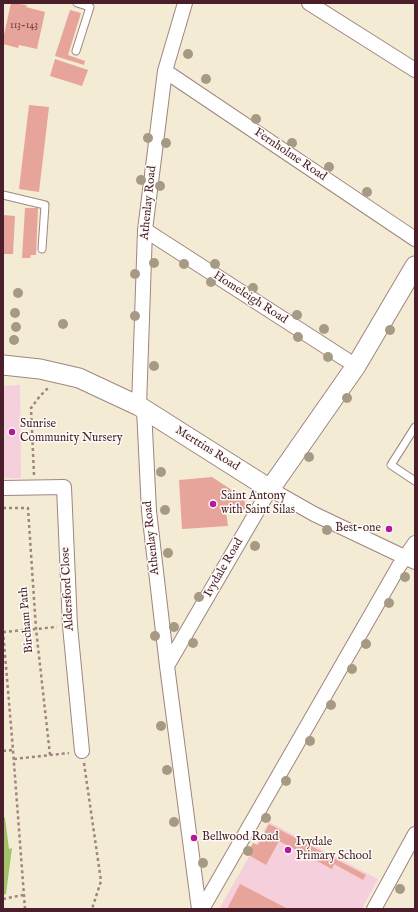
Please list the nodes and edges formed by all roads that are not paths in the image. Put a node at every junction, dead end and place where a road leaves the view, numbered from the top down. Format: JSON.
{"nodes":[{"id":1,"x":77,"y":3,"type":"edge"},
{"id":2,"x":185,"y":3,"type":"edge"},
{"id":3,"x":309,"y":3,"type":"edge"},
{"id":4,"x":76,"y":51,"type":"dead end"},
{"id":5,"x":415,"y":70,"type":"edge"},
{"id":6,"x":165,"y":71,"type":"junction"},
{"id":7,"x":3,"y":195,"type":"edge"},
{"id":8,"x":145,"y":230,"type":"junction"},
{"id":9,"x":415,"y":239,"type":"edge"},
{"id":10,"x":42,"y":249,"type":"dead end"},
{"id":11,"x":415,"y":266,"type":"edge"},
{"id":12,"x":3,"y":365,"type":"edge"},
{"id":13,"x":356,"y":366,"type":"junction"},
{"id":14,"x":142,"y":408,"type":"junction"},
{"id":15,"x":415,"y":427,"type":"edge"},
{"id":16,"x":415,"y":482,"type":"edge"},
{"id":17,"x":3,"y":488,"type":"edge"},
{"id":18,"x":270,"y":488,"type":"junction"},
{"id":19,"x":415,"y":543,"type":"edge"},
{"id":20,"x":410,"y":560,"type":"edge"},
{"id":21,"x":167,"y":666,"type":"junction"},
{"id":22,"x":82,"y":752,"type":"road end"},
{"id":23,"x":415,"y":834,"type":"edge"},
{"id":24,"x":199,"y":909,"type":"edge"},
{"id":25,"x":202,"y":909,"type":"edge"},
{"id":26,"x":374,"y":909,"type":"edge"}],
"edges":[{"from":1,"to":4,"type":"lane"},
{"from":2,"to":6,"type":"street","name":"Athenlay Road"},
{"from":3,"to":5,"type":"street"},
{"from":6,"to":8,"type":"street","name":"Athenlay Road"},
{"from":6,"to":9,"type":"street","name":"Fernholme Road"},
{"from":7,"to":10,"type":"lane"},
{"from":8,"to":13,"type":"street","name":"Homeleigh Road"},
{"from":8,"to":14,"type":"street","name":"Athenlay Road"},
{"from":11,"to":13,"type":"street","name":"Ivydale Road"},
{"from":12,"to":14,"type":"street","name":"Merttins Road"},
{"from":13,"to":18,"type":"street","name":"Ivydale Road"},
{"from":14,"to":18,"type":"street","name":"Merttins Road"},
{"from":14,"to":21,"type":"street","name":"Athenlay Road"},
{"from":15,"to":16,"type":"lane"},
{"from":17,"to":22,"type":"street","name":"Aldersford Close"},
{"from":18,"to":20,"type":"street"},
{"from":18,"to":21,"type":"street","name":"Ivydale Road"},
{"from":19,"to":20,"type":"street"},
{"from":20,"to":25,"type":"street"},
{"from":21,"to":24,"type":"street"},
{"from":23,"to":26,"type":"street"}]}
